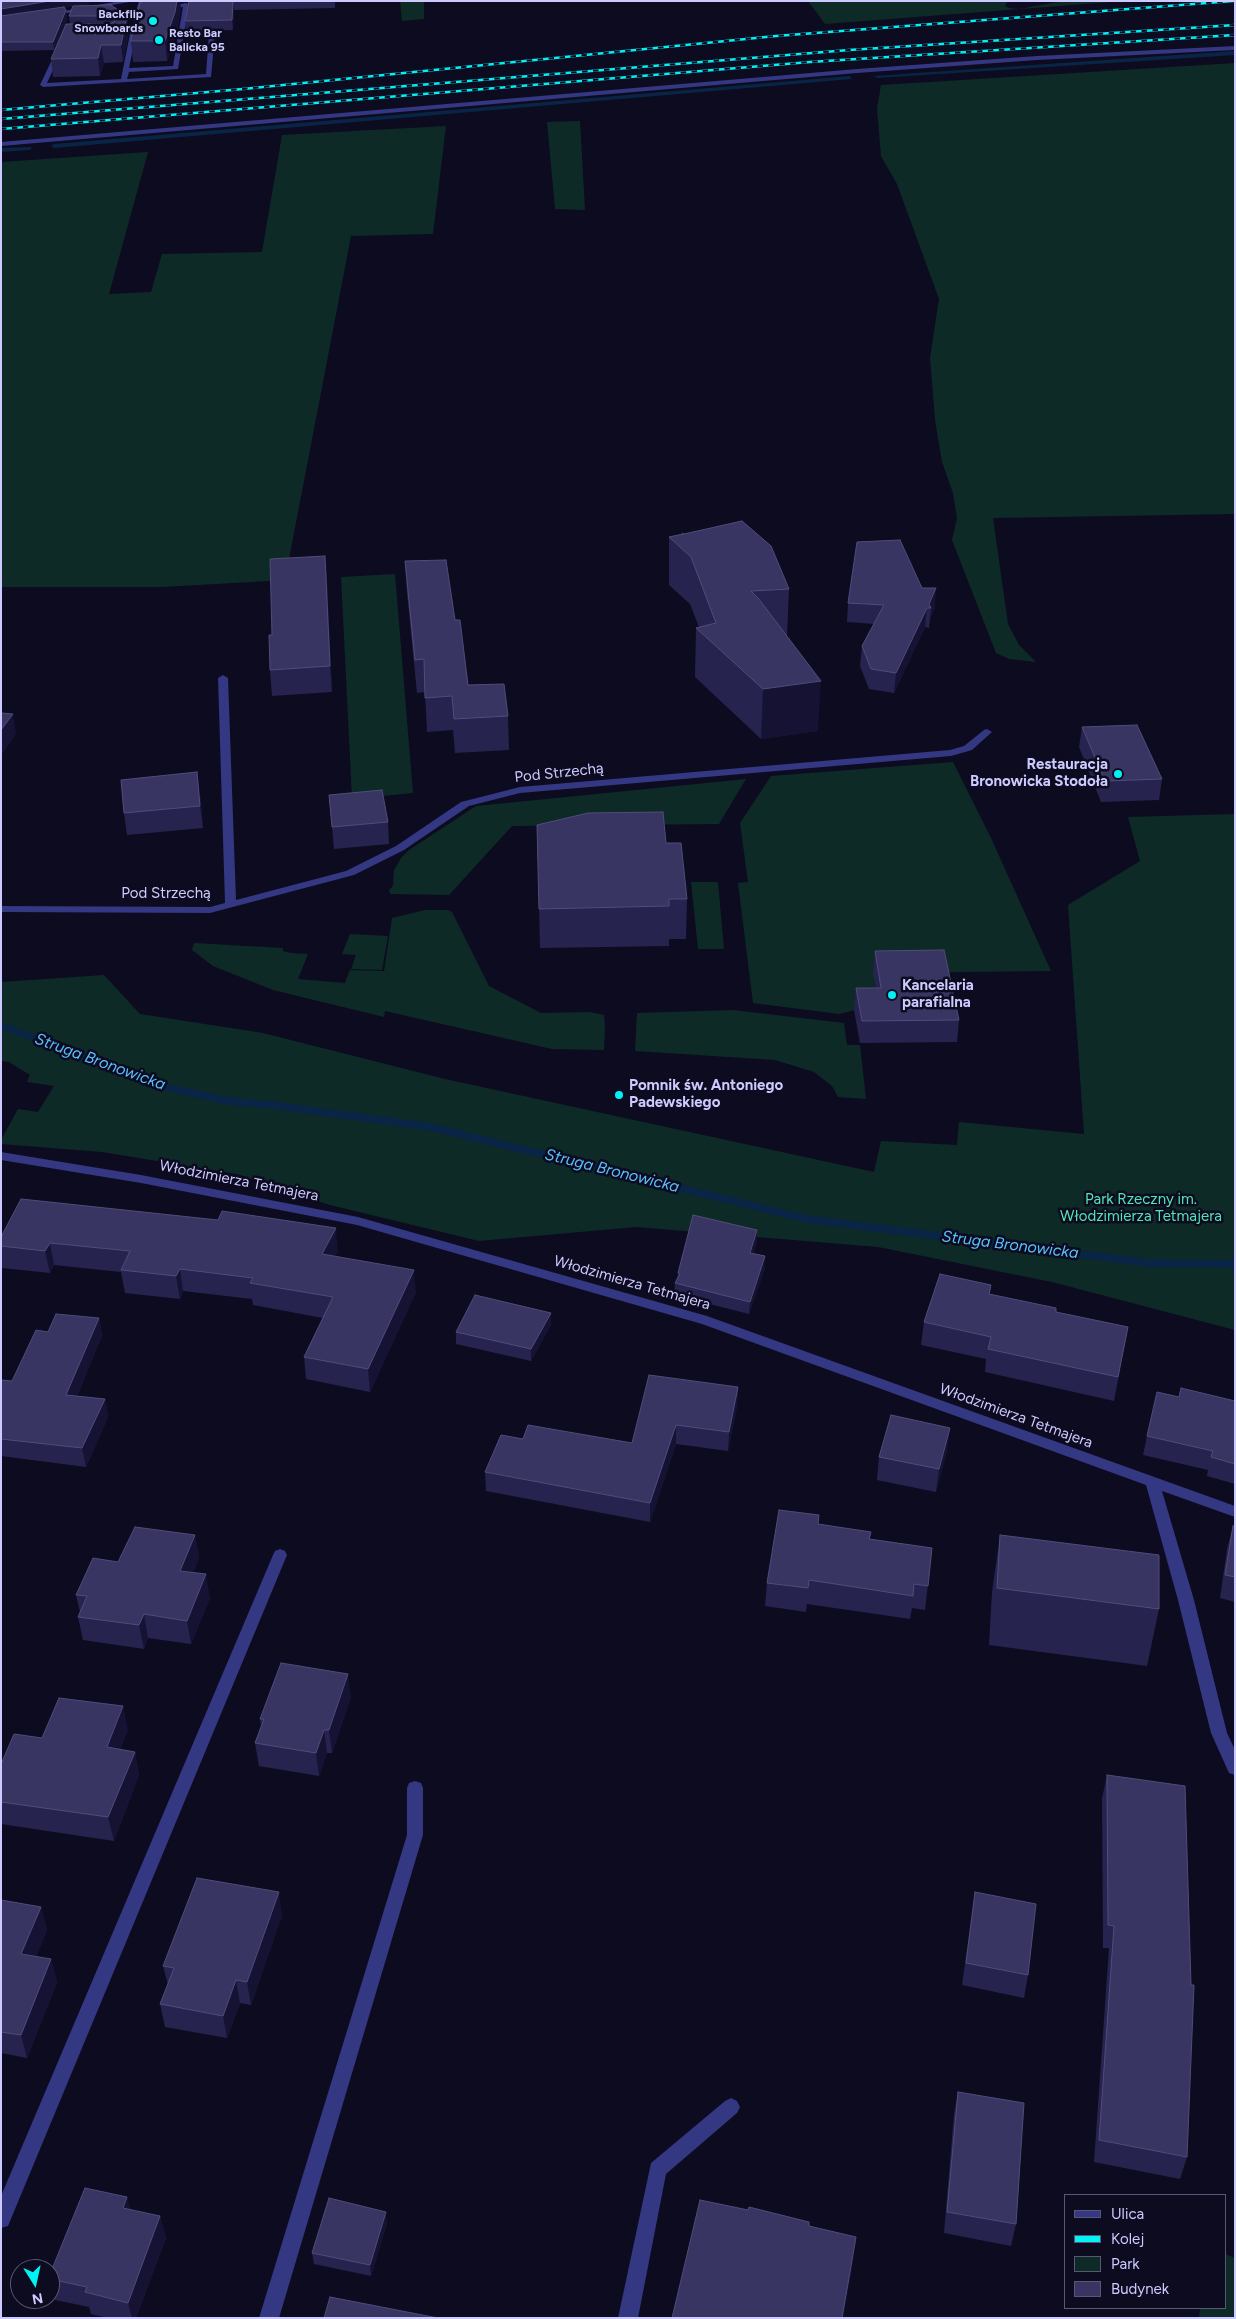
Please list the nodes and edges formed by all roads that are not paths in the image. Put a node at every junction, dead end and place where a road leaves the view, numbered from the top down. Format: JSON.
{"nodes":[{"id":1,"x":132,"y":1,"type":"edge"},
{"id":2,"x":142,"y":1,"type":"edge"},
{"id":3,"x":158,"y":8,"type":"edge"},
{"id":4,"x":148,"y":10,"type":"edge"},
{"id":5,"x":68,"y":11,"type":"junction"},
{"id":6,"x":46,"y":14,"type":"edge"},
{"id":7,"x":138,"y":14,"type":"junction"},
{"id":8,"x":100,"y":18,"type":"edge"},
{"id":9,"x":72,"y":19,"type":"edge"},
{"id":10,"x":212,"y":34,"type":"edge"},
{"id":11,"x":61,"y":45,"type":"edge"},
{"id":12,"x":1235,"y":48,"type":"edge"},
{"id":13,"x":126,"y":70,"type":"junction"},
{"id":14,"x":124,"y":81,"type":"junction"},
{"id":15,"x":1,"y":144,"type":"edge"},
{"id":16,"x":223,"y":678,"type":"dead end"},
{"id":17,"x":987,"y":732,"type":"dead end"},
{"id":18,"x":231,"y":905,"type":"junction"},
{"id":19,"x":1,"y":909,"type":"edge"},
{"id":20,"x":1,"y":1156,"type":"edge"},
{"id":21,"x":1152,"y":1482,"type":"junction"},
{"id":22,"x":1235,"y":1512,"type":"edge"},
{"id":23,"x":280,"y":1555,"type":"dead end"},
{"id":24,"x":1235,"y":1768,"type":"edge"},
{"id":25,"x":415,"y":1788,"type":"dead end"},
{"id":26,"x":731,"y":2108,"type":"dead end"},
{"id":27,"x":1,"y":2219,"type":"edge"},
{"id":28,"x":269,"y":2318,"type":"edge"},
{"id":29,"x":628,"y":2318,"type":"edge"}],
"edges":[{"from":1,"to":5,"type":"street"},
{"from":2,"to":7,"type":"street"},
{"from":3,"to":13,"type":"street"},
{"from":4,"to":7,"type":"street"},
{"from":5,"to":6,"type":"street"},
{"from":5,"to":9,"type":"street"},
{"from":7,"to":8,"type":"street"},
{"from":7,"to":13,"type":"street"},
{"from":10,"to":14,"type":"street"},
{"from":11,"to":14,"type":"street"},
{"from":12,"to":15,"type":"street"},
{"from":13,"to":14,"type":"street"},
{"from":16,"to":18,"type":"street"},
{"from":17,"to":18,"type":"street","name":"Pod Strzechą"},
{"from":18,"to":19,"type":"street","name":"Pod Strzechą"},
{"from":20,"to":21,"type":"street","name":"Włodzimierza Tetmajera"},
{"from":21,"to":22,"type":"street","name":"Włodzimierza Tetmajera"},
{"from":21,"to":24,"type":"street"},
{"from":23,"to":27,"type":"street"},
{"from":25,"to":28,"type":"street"},
{"from":26,"to":29,"type":"street"}]}
